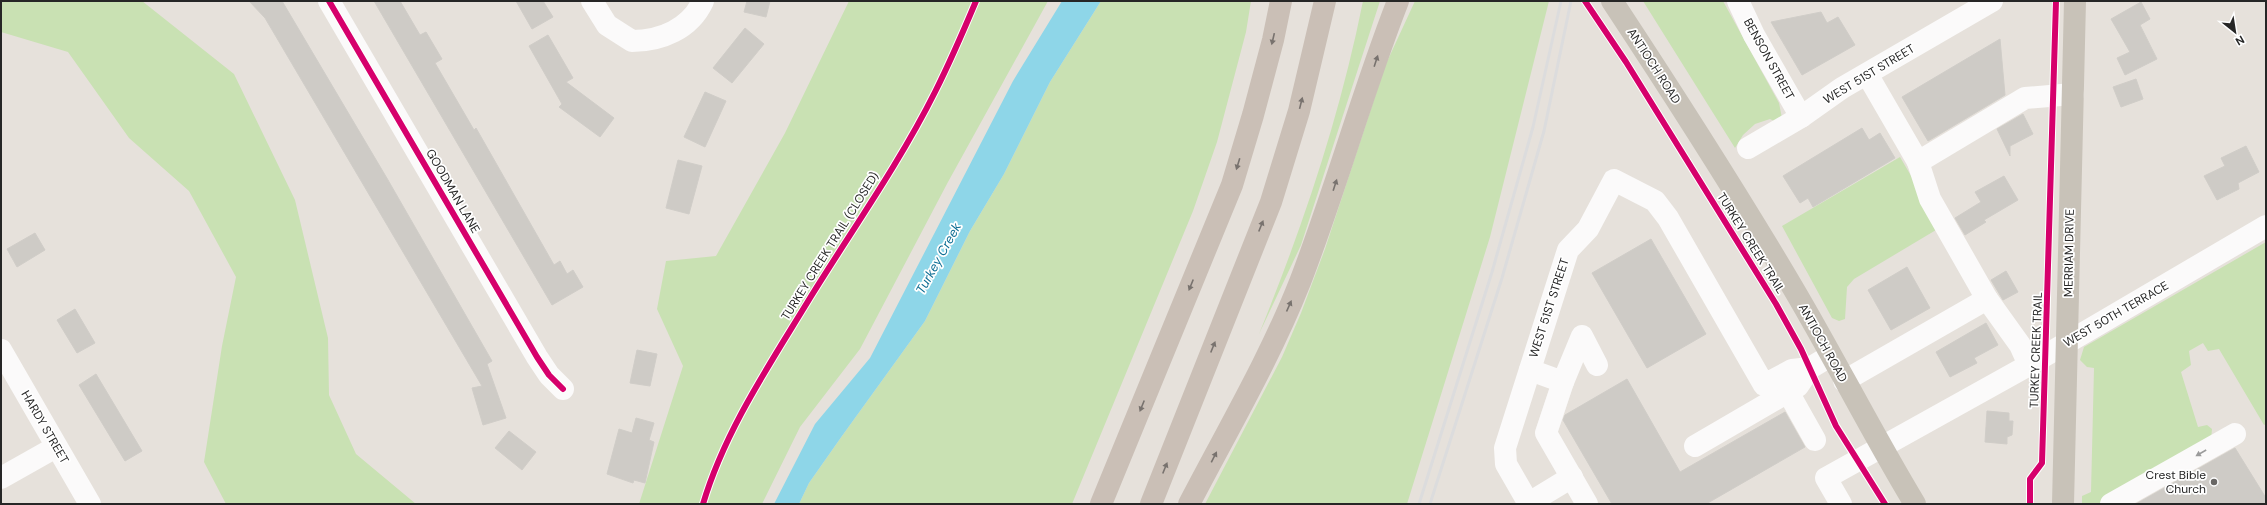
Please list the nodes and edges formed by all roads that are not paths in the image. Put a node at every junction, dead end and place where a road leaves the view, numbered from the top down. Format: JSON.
{"nodes":[{"id":1,"x":328,"y":1,"type":"edge"},
{"id":2,"x":592,"y":1,"type":"edge"},
{"id":3,"x":703,"y":1,"type":"edge"},
{"id":4,"x":1280,"y":1,"type":"edge"},
{"id":5,"x":1325,"y":1,"type":"edge"},
{"id":6,"x":1398,"y":1,"type":"edge"},
{"id":7,"x":1612,"y":1,"type":"edge"},
{"id":8,"x":1738,"y":1,"type":"edge"},
{"id":9,"x":1992,"y":1,"type":"edge"},
{"id":10,"x":2075,"y":1,"type":"edge"},
{"id":11,"x":1867,"y":74,"type":"junction"},
{"id":12,"x":2073,"y":94,"type":"junction"},
{"id":13,"x":1801,"y":117,"type":"junction"},
{"id":14,"x":1748,"y":148,"type":"dead end"},
{"id":15,"x":1918,"y":162,"type":"junction"},
{"id":16,"x":2266,"y":226,"type":"edge"},
{"id":17,"x":1987,"y":299,"type":"junction"},
{"id":18,"x":2068,"y":342,"type":"junction"},
{"id":19,"x":1,"y":350,"type":"edge"},
{"id":20,"x":1830,"y":356,"type":"junction"},
{"id":21,"x":1597,"y":365,"type":"dead end"},
{"id":22,"x":2029,"y":365,"type":"junction"},
{"id":23,"x":1810,"y":368,"type":"junction"},
{"id":24,"x":1530,"y":370,"type":"junction"},
{"id":25,"x":1844,"y":381,"type":"junction"},
{"id":26,"x":1563,"y":382,"type":"junction"},
{"id":27,"x":562,"y":389,"type":"dead end"},
{"id":28,"x":1788,"y":392,"type":"junction"},
{"id":29,"x":2235,"y":434,"type":"dead end"},
{"id":30,"x":1815,"y":440,"type":"dead end"},
{"id":31,"x":56,"y":446,"type":"junction"},
{"id":32,"x":1695,"y":446,"type":"dead end"},
{"id":33,"x":1881,"y":449,"type":"junction"},
{"id":34,"x":1572,"y":477,"type":"junction"},
{"id":35,"x":1,"y":478,"type":"edge"},
{"id":36,"x":90,"y":504,"type":"edge"},
{"id":37,"x":1102,"y":504,"type":"edge"},
{"id":38,"x":1150,"y":504,"type":"edge"},
{"id":39,"x":1189,"y":504,"type":"edge"},
{"id":40,"x":1529,"y":504,"type":"edge"},
{"id":41,"x":1587,"y":504,"type":"edge"},
{"id":42,"x":1841,"y":504,"type":"edge"},
{"id":43,"x":1915,"y":504,"type":"edge"},
{"id":44,"x":2063,"y":504,"type":"edge"},
{"id":45,"x":2111,"y":504,"type":"edge"}],
"edges":[{"from":1,"to":27,"type":"street","name":"GOODMAN LANE"},
{"from":2,"to":3,"type":"street"},
{"from":4,"to":37,"type":"highway","one_way":true},
{"from":38,"to":5,"type":"highway","one_way":true},
{"from":39,"to":6,"type":"highway","one_way":true},
{"from":7,"to":20,"type":"main road","name":"ANTIOCH ROAD"},
{"from":8,"to":13,"type":"street","name":"BENSON STREET"},
{"from":9,"to":11,"type":"street","name":"WEST 51ST STREET"},
{"from":10,"to":12,"type":"main road","name":"MERRIAM DRIVE"},
{"from":11,"to":13,"type":"street","name":"WEST 51ST STREET"},
{"from":11,"to":15,"type":"street"},
{"from":12,"to":15,"type":"street"},
{"from":12,"to":18,"type":"main road","name":"MERRIAM DRIVE"},
{"from":13,"to":14,"type":"street","name":"WEST 51ST STREET"},
{"from":15,"to":17,"type":"street"},
{"from":16,"to":18,"type":"street","name":"WEST 50TH TERRACE"},
{"from":17,"to":22,"type":"street"},
{"from":17,"to":25,"type":"street"},
{"from":18,"to":22,"type":"street","name":"WEST 50TH TERRACE"},
{"from":18,"to":44,"type":"main road","name":"MERRIAM DRIVE"},
{"from":19,"to":31,"type":"street","name":"HARDY STREET"},
{"from":20,"to":23,"type":"street"},
{"from":20,"to":25,"type":"main road","name":"ANTIOCH ROAD"},
{"from":21,"to":26,"type":"street"},
{"from":22,"to":33,"type":"street","name":"WEST 50TH TERRACE"},
{"from":23,"to":24,"type":"street","name":"WEST 51ST STREET"},
{"from":23,"to":28,"type":"street"},
{"from":24,"to":26,"type":"street"},
{"from":24,"to":40,"type":"street","name":"WEST 51ST STREET"},
{"from":25,"to":33,"type":"main road","name":"ANTIOCH ROAD"},
{"from":26,"to":34,"type":"street"},
{"from":28,"to":30,"type":"street"},
{"from":28,"to":32,"type":"street"},
{"from":29,"to":45,"type":"street","one_way":true},
{"from":31,"to":35,"type":"street"},
{"from":31,"to":36,"type":"street","name":"HARDY STREET"},
{"from":33,"to":42,"type":"street","name":"WEST 50TH TERRACE"},
{"from":33,"to":43,"type":"main road","name":"ANTIOCH ROAD"},
{"from":34,"to":40,"type":"street"},
{"from":34,"to":41,"type":"street"}]}
